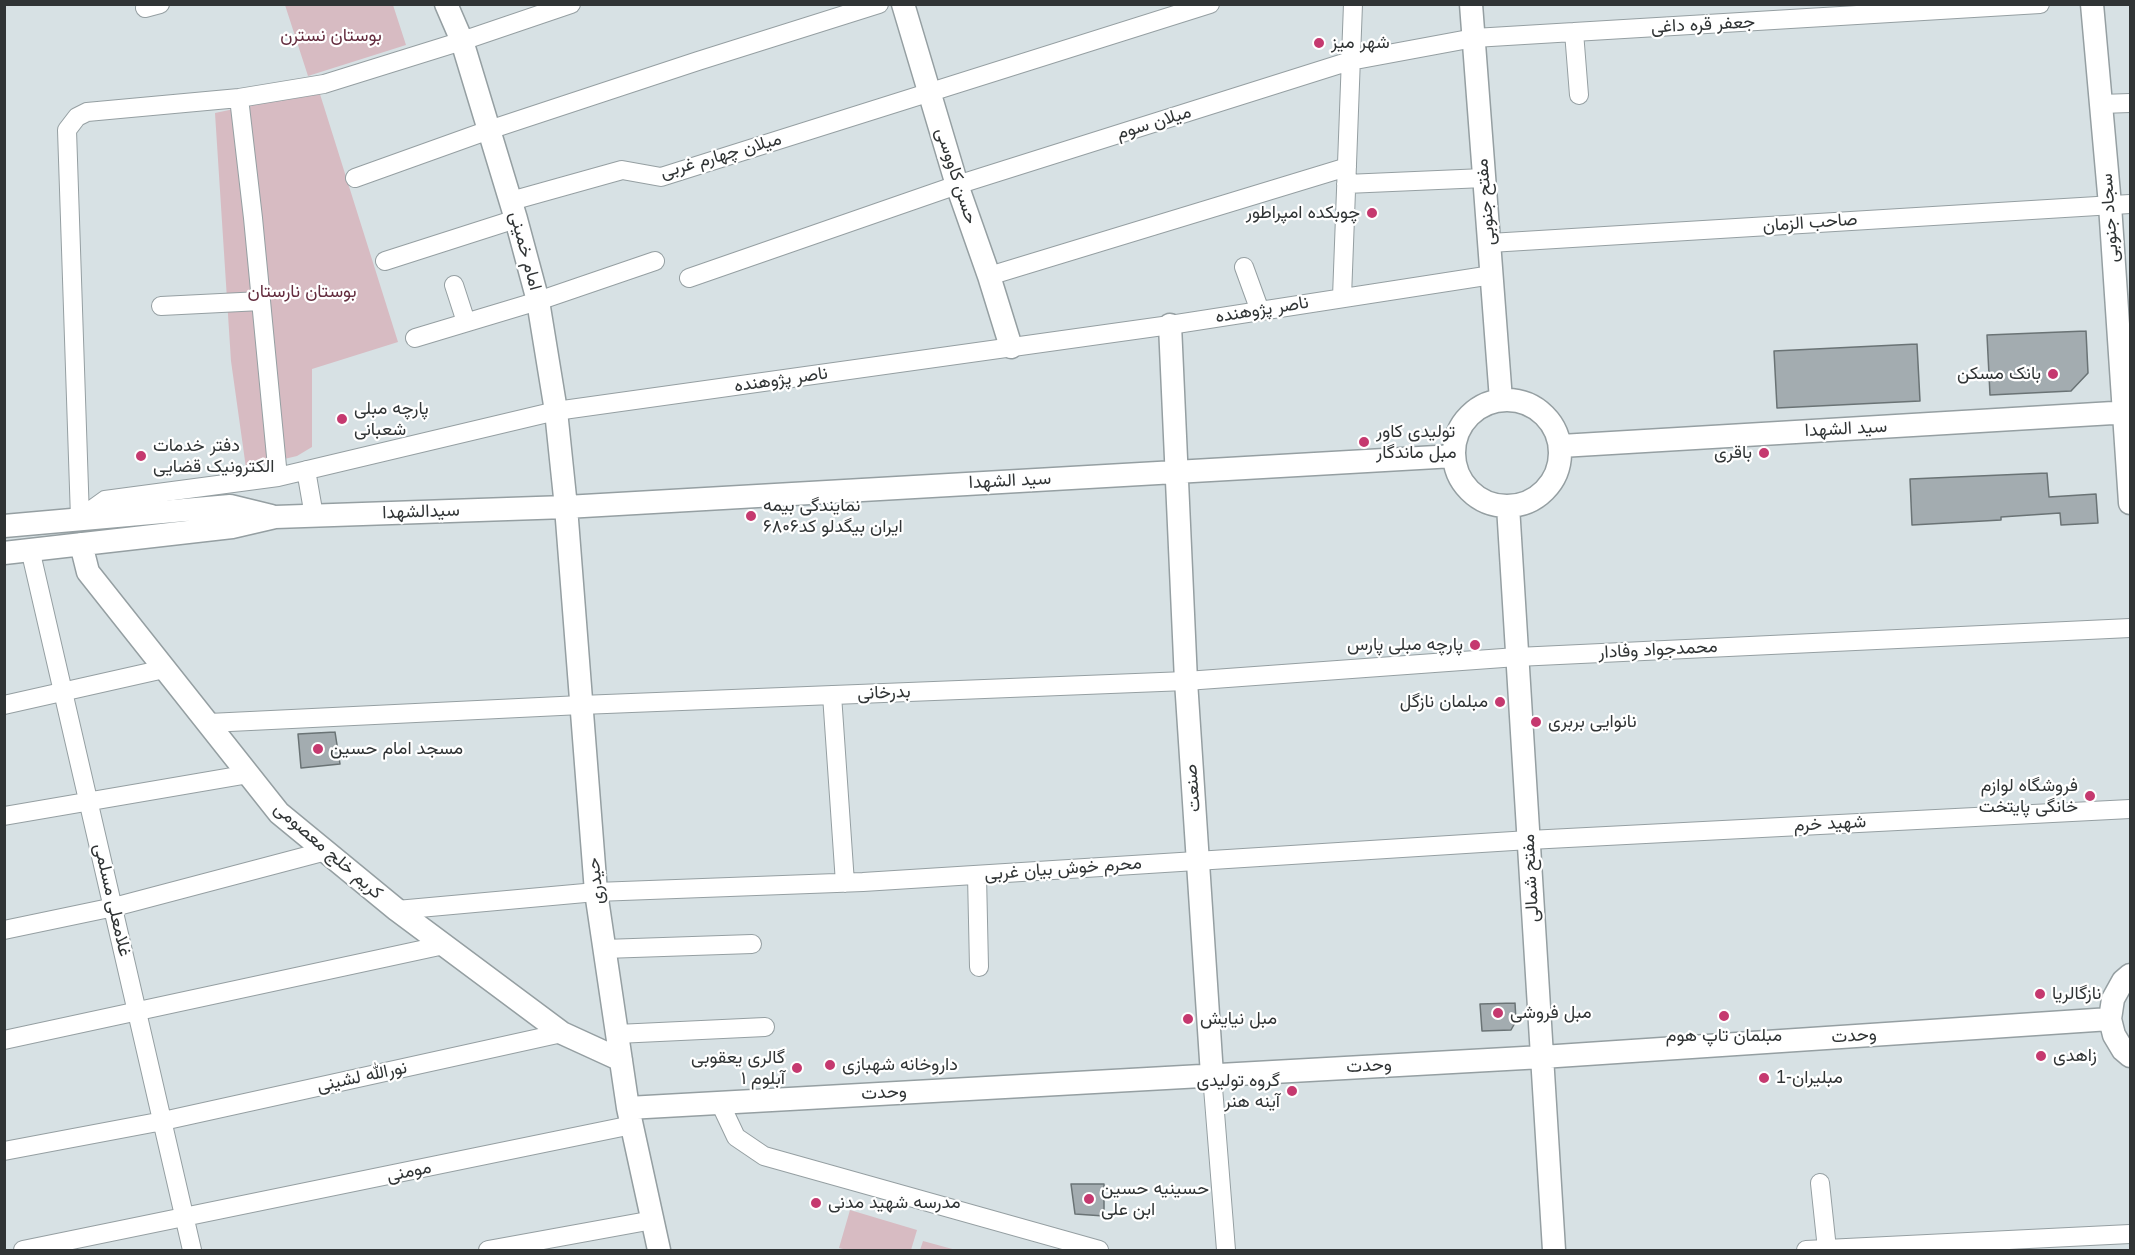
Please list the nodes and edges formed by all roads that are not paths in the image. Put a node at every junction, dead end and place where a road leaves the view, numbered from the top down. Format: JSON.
{"nodes":[{"id":1,"x":446,"y":4,"type":"edge"},
{"id":2,"x":571,"y":4,"type":"edge"},
{"id":3,"x":879,"y":4,"type":"edge"},
{"id":4,"x":903,"y":4,"type":"edge"},
{"id":5,"x":1210,"y":4,"type":"edge"},
{"id":6,"x":1353,"y":4,"type":"edge"},
{"id":7,"x":1471,"y":4,"type":"edge"},
{"id":8,"x":2040,"y":4,"type":"edge"},
{"id":9,"x":2092,"y":4,"type":"edge"},
{"id":10,"x":1574,"y":32,"type":"junction"},
{"id":11,"x":1474,"y":38,"type":"junction"},
{"id":12,"x":462,"y":42,"type":"junction"},
{"id":13,"x":1350,"y":61,"type":"junction"},
{"id":14,"x":929,"y":94,"type":"junction"},
{"id":15,"x":1579,"y":95,"type":"dead end"},
{"id":16,"x":239,"y":98,"type":"junction"},
{"id":17,"x":2130,"y":103,"type":"edge"},
{"id":18,"x":2101,"y":104,"type":"junction"},
{"id":19,"x":489,"y":130,"type":"junction"},
{"id":20,"x":1346,"y":175,"type":"junction"},
{"id":21,"x":355,"y":178,"type":"dead end"},
{"id":22,"x":1484,"y":178,"type":"junction"},
{"id":23,"x":957,"y":185,"type":"junction"},
{"id":24,"x":2120,"y":204,"type":"edge"},
{"id":25,"x":513,"y":210,"type":"junction"},
{"id":26,"x":1490,"y":243,"type":"junction"},
{"id":27,"x":385,"y":261,"type":"dead end"},
{"id":28,"x":655,"y":261,"type":"dead end"},
{"id":29,"x":1244,"y":267,"type":"dead end"},
{"id":30,"x":1492,"y":275,"type":"junction"},
{"id":31,"x":989,"y":276,"type":"junction"},
{"id":32,"x":689,"y":278,"type":"dead end"},
{"id":33,"x":454,"y":285,"type":"dead end"},
{"id":34,"x":1342,"y":297,"type":"junction"},
{"id":35,"x":261,"y":301,"type":"junction"},
{"id":36,"x":538,"y":301,"type":"junction"},
{"id":37,"x":161,"y":306,"type":"dead end"},
{"id":38,"x":1260,"y":311,"type":"junction"},
{"id":39,"x":2124,"y":312,"type":"edge"},
{"id":40,"x":466,"y":322,"type":"junction"},
{"id":41,"x":1170,"y":325,"type":"junction"},
{"id":42,"x":415,"y":338,"type":"dead end"},
{"id":43,"x":1011,"y":347,"type":"junction"},
{"id":44,"x":1501,"y":400,"type":"junction"},
{"id":45,"x":555,"y":411,"type":"junction"},
{"id":46,"x":2127,"y":412,"type":"edge"},
{"id":47,"x":1561,"y":446,"type":"junction"},
{"id":48,"x":1454,"y":456,"type":"junction"},
{"id":49,"x":306,"y":470,"type":"junction"},
{"id":50,"x":1176,"y":472,"type":"junction"},
{"id":51,"x":278,"y":477,"type":"junction"},
{"id":52,"x":2130,"y":503,"type":"edge"},
{"id":53,"x":1508,"y":506,"type":"junction"},
{"id":54,"x":566,"y":507,"type":"junction"},
{"id":55,"x":314,"y":516,"type":"junction"},
{"id":56,"x":275,"y":517,"type":"junction"},
{"id":57,"x":80,"y":518,"type":"junction"},
{"id":58,"x":4,"y":526,"type":"edge"},
{"id":59,"x":81,"y":544,"type":"junction"},
{"id":60,"x":30,"y":549,"type":"junction"},
{"id":61,"x":4,"y":553,"type":"edge"},
{"id":62,"x":2130,"y":628,"type":"edge"},
{"id":63,"x":1517,"y":657,"type":"junction"},
{"id":64,"x":164,"y":669,"type":"junction"},
{"id":65,"x":1186,"y":681,"type":"junction"},
{"id":66,"x":64,"y":691,"type":"junction"},
{"id":67,"x":832,"y":695,"type":"junction"},
{"id":68,"x":4,"y":705,"type":"edge"},
{"id":69,"x":581,"y":705,"type":"junction"},
{"id":70,"x":209,"y":723,"type":"junction"},
{"id":71,"x":249,"y":774,"type":"junction"},
{"id":72,"x":90,"y":802,"type":"junction"},
{"id":73,"x":2130,"y":809,"type":"edge"},
{"id":74,"x":4,"y":816,"type":"edge"},
{"id":75,"x":1529,"y":840,"type":"junction"},
{"id":76,"x":326,"y":851,"type":"junction"},
{"id":77,"x":1197,"y":861,"type":"junction"},
{"id":78,"x":977,"y":875,"type":"junction"},
{"id":79,"x":845,"y":883,"type":"junction"},
{"id":80,"x":596,"y":892,"type":"junction"},
{"id":81,"x":114,"y":907,"type":"junction"},
{"id":82,"x":397,"y":910,"type":"junction"},
{"id":83,"x":4,"y":930,"type":"edge"},
{"id":84,"x":752,"y":944,"type":"dead end"},
{"id":85,"x":444,"y":945,"type":"junction"},
{"id":86,"x":604,"y":949,"type":"junction"},
{"id":87,"x":979,"y":967,"type":"dead end"},
{"id":88,"x":2130,"y":975,"type":"edge"},
{"id":89,"x":138,"y":1012,"type":"junction"},
{"id":90,"x":2110,"y":1019,"type":"junction"},
{"id":91,"x":765,"y":1027,"type":"dead end"},
{"id":92,"x":562,"y":1033,"type":"junction"},
{"id":93,"x":617,"y":1034,"type":"junction"},
{"id":94,"x":4,"y":1040,"type":"edge"},
{"id":95,"x":2130,"y":1056,"type":"edge"},
{"id":96,"x":1542,"y":1057,"type":"junction"},
{"id":97,"x":621,"y":1060,"type":"junction"},
{"id":98,"x":1212,"y":1075,"type":"junction"},
{"id":99,"x":720,"y":1103,"type":"junction"},
{"id":100,"x":630,"y":1117,"type":"junction"},
{"id":101,"x":163,"y":1121,"type":"junction"},
{"id":102,"x":4,"y":1151,"type":"edge"},
{"id":103,"x":1820,"y":1183,"type":"dead end"},
{"id":104,"x":185,"y":1218,"type":"junction"},
{"id":105,"x":653,"y":1220,"type":"junction"},
{"id":106,"x":2130,"y":1234,"type":"edge"},
{"id":107,"x":1827,"y":1250,"type":"edge"},
{"id":108,"x":23,"y":1251,"type":"edge"},
{"id":109,"x":192,"y":1251,"type":"edge"},
{"id":110,"x":488,"y":1251,"type":"edge"},
{"id":111,"x":659,"y":1251,"type":"edge"},
{"id":112,"x":1099,"y":1251,"type":"edge"},
{"id":113,"x":1226,"y":1251,"type":"edge"},
{"id":114,"x":1554,"y":1251,"type":"edge"},
{"id":115,"x":1806,"y":1251,"type":"edge"}],
"edges":[{"from":1,"to":12,"type":"street","name":"امام خمینی"},
{"from":2,"to":12,"type":"street"},
{"from":3,"to":19,"type":"street"},
{"from":4,"to":14,"type":"street","name":"حسن کاووسی"},
{"from":5,"to":14,"type":"street","name":"میلان چهارم غربی"},
{"from":6,"to":13,"type":"street"},
{"from":7,"to":11,"type":"street","name":"مفتح جنوبی"},
{"from":8,"to":10,"type":"street","name":"جعفر قره داغی"},
{"from":9,"to":18,"type":"street","name":"سجاد جنوبی"},
{"from":10,"to":11,"type":"street","name":"جعفر قره داغی"},
{"from":10,"to":15,"type":"street"},
{"from":11,"to":13,"type":"street","name":"میلان سوم"},
{"from":11,"to":22,"type":"street","name":"مفتح جنوبی"},
{"from":12,"to":16,"type":"street"},
{"from":12,"to":19,"type":"street","name":"امام خمینی"},
{"from":13,"to":20,"type":"street"},
{"from":13,"to":23,"type":"street","name":"میلان سوم"},
{"from":14,"to":23,"type":"street","name":"حسن کاووسی"},
{"from":14,"to":25,"type":"street","name":"میلان چهارم غربی"},
{"from":16,"to":35,"type":"street"},
{"from":16,"to":57,"type":"street"},
{"from":17,"to":18,"type":"street"},
{"from":18,"to":24,"type":"street","name":"سجاد جنوبی"},
{"from":19,"to":21,"type":"street"},
{"from":19,"to":25,"type":"street","name":"امام خمینی"},
{"from":20,"to":22,"type":"street"},
{"from":20,"to":31,"type":"street"},
{"from":20,"to":34,"type":"street"},
{"from":22,"to":26,"type":"street","name":"مفتح جنوبی"},
{"from":23,"to":31,"type":"street","name":"حسن کاووسی"},
{"from":23,"to":32,"type":"street","name":"میلان سوم"},
{"from":24,"to":26,"type":"street","name":"صاحب الزمان"},
{"from":24,"to":39,"type":"street","name":"سجاد جنوبی"},
{"from":25,"to":27,"type":"street","name":"میلان چهارم غربی"},
{"from":25,"to":36,"type":"street","name":"امام خمینی"},
{"from":26,"to":30,"type":"street","name":"مفتح جنوبی"},
{"from":28,"to":36,"type":"street"},
{"from":29,"to":38,"type":"street"},
{"from":30,"to":34,"type":"street","name":"ناصر پژوهنده"},
{"from":30,"to":44,"type":"street","name":"مفتح جنوبی"},
{"from":31,"to":43,"type":"street","name":"حسن کاووسی"},
{"from":33,"to":40,"type":"street"},
{"from":34,"to":38,"type":"street","name":"ناصر پژوهنده"},
{"from":35,"to":37,"type":"street"},
{"from":35,"to":51,"type":"street"},
{"from":36,"to":40,"type":"street"},
{"from":36,"to":45,"type":"street","name":"امام خمینی"},
{"from":38,"to":41,"type":"street","name":"ناصر پژوهنده"},
{"from":39,"to":46,"type":"street","name":"سجاد جنوبی"},
{"from":40,"to":42,"type":"street"},
{"from":41,"to":43,"type":"street","name":"ناصر پژوهنده"},
{"from":41,"to":50,"type":"street","name":"صنعت"},
{"from":43,"to":45,"type":"street","name":"ناصر پژوهنده"},
{"from":44,"to":47,"type":"street"},
{"from":44,"to":48,"type":"street"},
{"from":45,"to":49,"type":"street","name":"ناصر پژوهنده"},
{"from":45,"to":54,"type":"street","name":"امام خمینی"},
{"from":46,"to":47,"type":"street","name":"سید الشهدا"},
{"from":46,"to":52,"type":"street","name":"سجاد جنوبی"},
{"from":47,"to":53,"type":"street"},
{"from":48,"to":50,"type":"street","name":"سید الشهدا"},
{"from":48,"to":53,"type":"street"},
{"from":49,"to":51,"type":"street","name":"ناصر پژوهنده"},
{"from":49,"to":55,"type":"street"},
{"from":50,"to":54,"type":"street","name":"سید الشهدا"},
{"from":50,"to":65,"type":"street","name":"صنعت"},
{"from":51,"to":57,"type":"street","name":"ناصر پژوهنده"},
{"from":53,"to":63,"type":"street","name":"مفتح شمالی"},
{"from":54,"to":55,"type":"street","name":"سیدالشهدا"},
{"from":54,"to":69,"type":"street","name":"حیدری"},
{"from":55,"to":56,"type":"street","name":"سیدالشهدا"},
{"from":56,"to":57,"type":"street","name":"سیدالشهدا"},
{"from":56,"to":59,"type":"street","name":"سیدالشهدا"},
{"from":57,"to":58,"type":"street","name":"سیدالشهدا"},
{"from":59,"to":60,"type":"street","name":"سیدالشهدا"},
{"from":59,"to":64,"type":"street","name":"کریم خلج معصومی"},
{"from":60,"to":61,"type":"street","name":"سیدالشهدا"},
{"from":60,"to":66,"type":"street","name":"غلامعلی مسلمی"},
{"from":62,"to":63,"type":"street","name":"محمدجواد وفادار"},
{"from":63,"to":65,"type":"street","name":"محمدجواد وفادار"},
{"from":63,"to":75,"type":"street","name":"مفتح شمالی"},
{"from":64,"to":66,"type":"street"},
{"from":64,"to":70,"type":"street","name":"کریم خلج معصومی"},
{"from":65,"to":67,"type":"street","name":"بدرخانی"},
{"from":65,"to":77,"type":"street","name":"صنعت"},
{"from":66,"to":68,"type":"street"},
{"from":66,"to":72,"type":"street","name":"غلامعلی مسلمی"},
{"from":67,"to":69,"type":"street","name":"بدرخانی"},
{"from":67,"to":79,"type":"street"},
{"from":69,"to":70,"type":"street","name":"بدرخانی"},
{"from":69,"to":80,"type":"street","name":"حیدری"},
{"from":70,"to":71,"type":"street","name":"کریم خلج معصومی"},
{"from":71,"to":72,"type":"street"},
{"from":71,"to":76,"type":"street","name":"کریم خلج معصومی"},
{"from":72,"to":74,"type":"street"},
{"from":72,"to":81,"type":"street","name":"غلامعلی مسلمی"},
{"from":73,"to":75,"type":"street","name":"شهید خرم"},
{"from":75,"to":77,"type":"street","name":"محرم خوش بیان غربی"},
{"from":75,"to":96,"type":"street","name":"مفتح شمالی"},
{"from":76,"to":81,"type":"street"},
{"from":76,"to":82,"type":"street","name":"کریم خلج معصومی"},
{"from":77,"to":78,"type":"street","name":"محرم خوش بیان غربی"},
{"from":77,"to":98,"type":"street","name":"صنعت"},
{"from":78,"to":79,"type":"street","name":"محرم خوش بیان غربی"},
{"from":78,"to":87,"type":"street"},
{"from":79,"to":80,"type":"street","name":"محرم خوش بیان غربی"},
{"from":80,"to":82,"type":"street","name":"محرم خوش بیان غربی"},
{"from":80,"to":86,"type":"street","name":"حیدری"},
{"from":81,"to":83,"type":"street"},
{"from":81,"to":89,"type":"street","name":"غلامعلی مسلمی"},
{"from":82,"to":85,"type":"street","name":"کریم خلج معصومی"},
{"from":84,"to":86,"type":"street"},
{"from":85,"to":89,"type":"street"},
{"from":85,"to":92,"type":"street","name":"کریم خلج معصومی"},
{"from":86,"to":93,"type":"street","name":"حیدری"},
{"from":88,"to":90,"type":"street"},
{"from":89,"to":94,"type":"street"},
{"from":89,"to":101,"type":"street","name":"غلامعلی مسلمی"},
{"from":90,"to":95,"type":"street"},
{"from":90,"to":96,"type":"street","name":"وحدت"},
{"from":91,"to":93,"type":"street"},
{"from":92,"to":97,"type":"street","name":"کریم خلج معصومی"},
{"from":92,"to":101,"type":"street","name":"نورالله لشینی"},
{"from":93,"to":97,"type":"street","name":"حیدری"},
{"from":96,"to":98,"type":"street","name":"وحدت"},
{"from":96,"to":114,"type":"street","name":"مفتح شمالی"},
{"from":97,"to":100,"type":"street","name":"حیدری"},
{"from":98,"to":99,"type":"street","name":"وحدت"},
{"from":98,"to":113,"type":"street","name":"صنعت"},
{"from":99,"to":100,"type":"street","name":"وحدت"},
{"from":99,"to":112,"type":"street"},
{"from":100,"to":104,"type":"street","name":"مومنی"},
{"from":100,"to":105,"type":"street","name":"حیدری"},
{"from":101,"to":102,"type":"street","name":"نورالله لشینی"},
{"from":101,"to":104,"type":"street","name":"غلامعلی مسلمی"},
{"from":103,"to":107,"type":"street"},
{"from":104,"to":108,"type":"street","name":"مومنی"},
{"from":104,"to":109,"type":"street","name":"غلامعلی مسلمی"},
{"from":105,"to":110,"type":"street"},
{"from":105,"to":111,"type":"street","name":"حیدری"},
{"from":106,"to":107,"type":"street"},
{"from":107,"to":115,"type":"street"}]}
